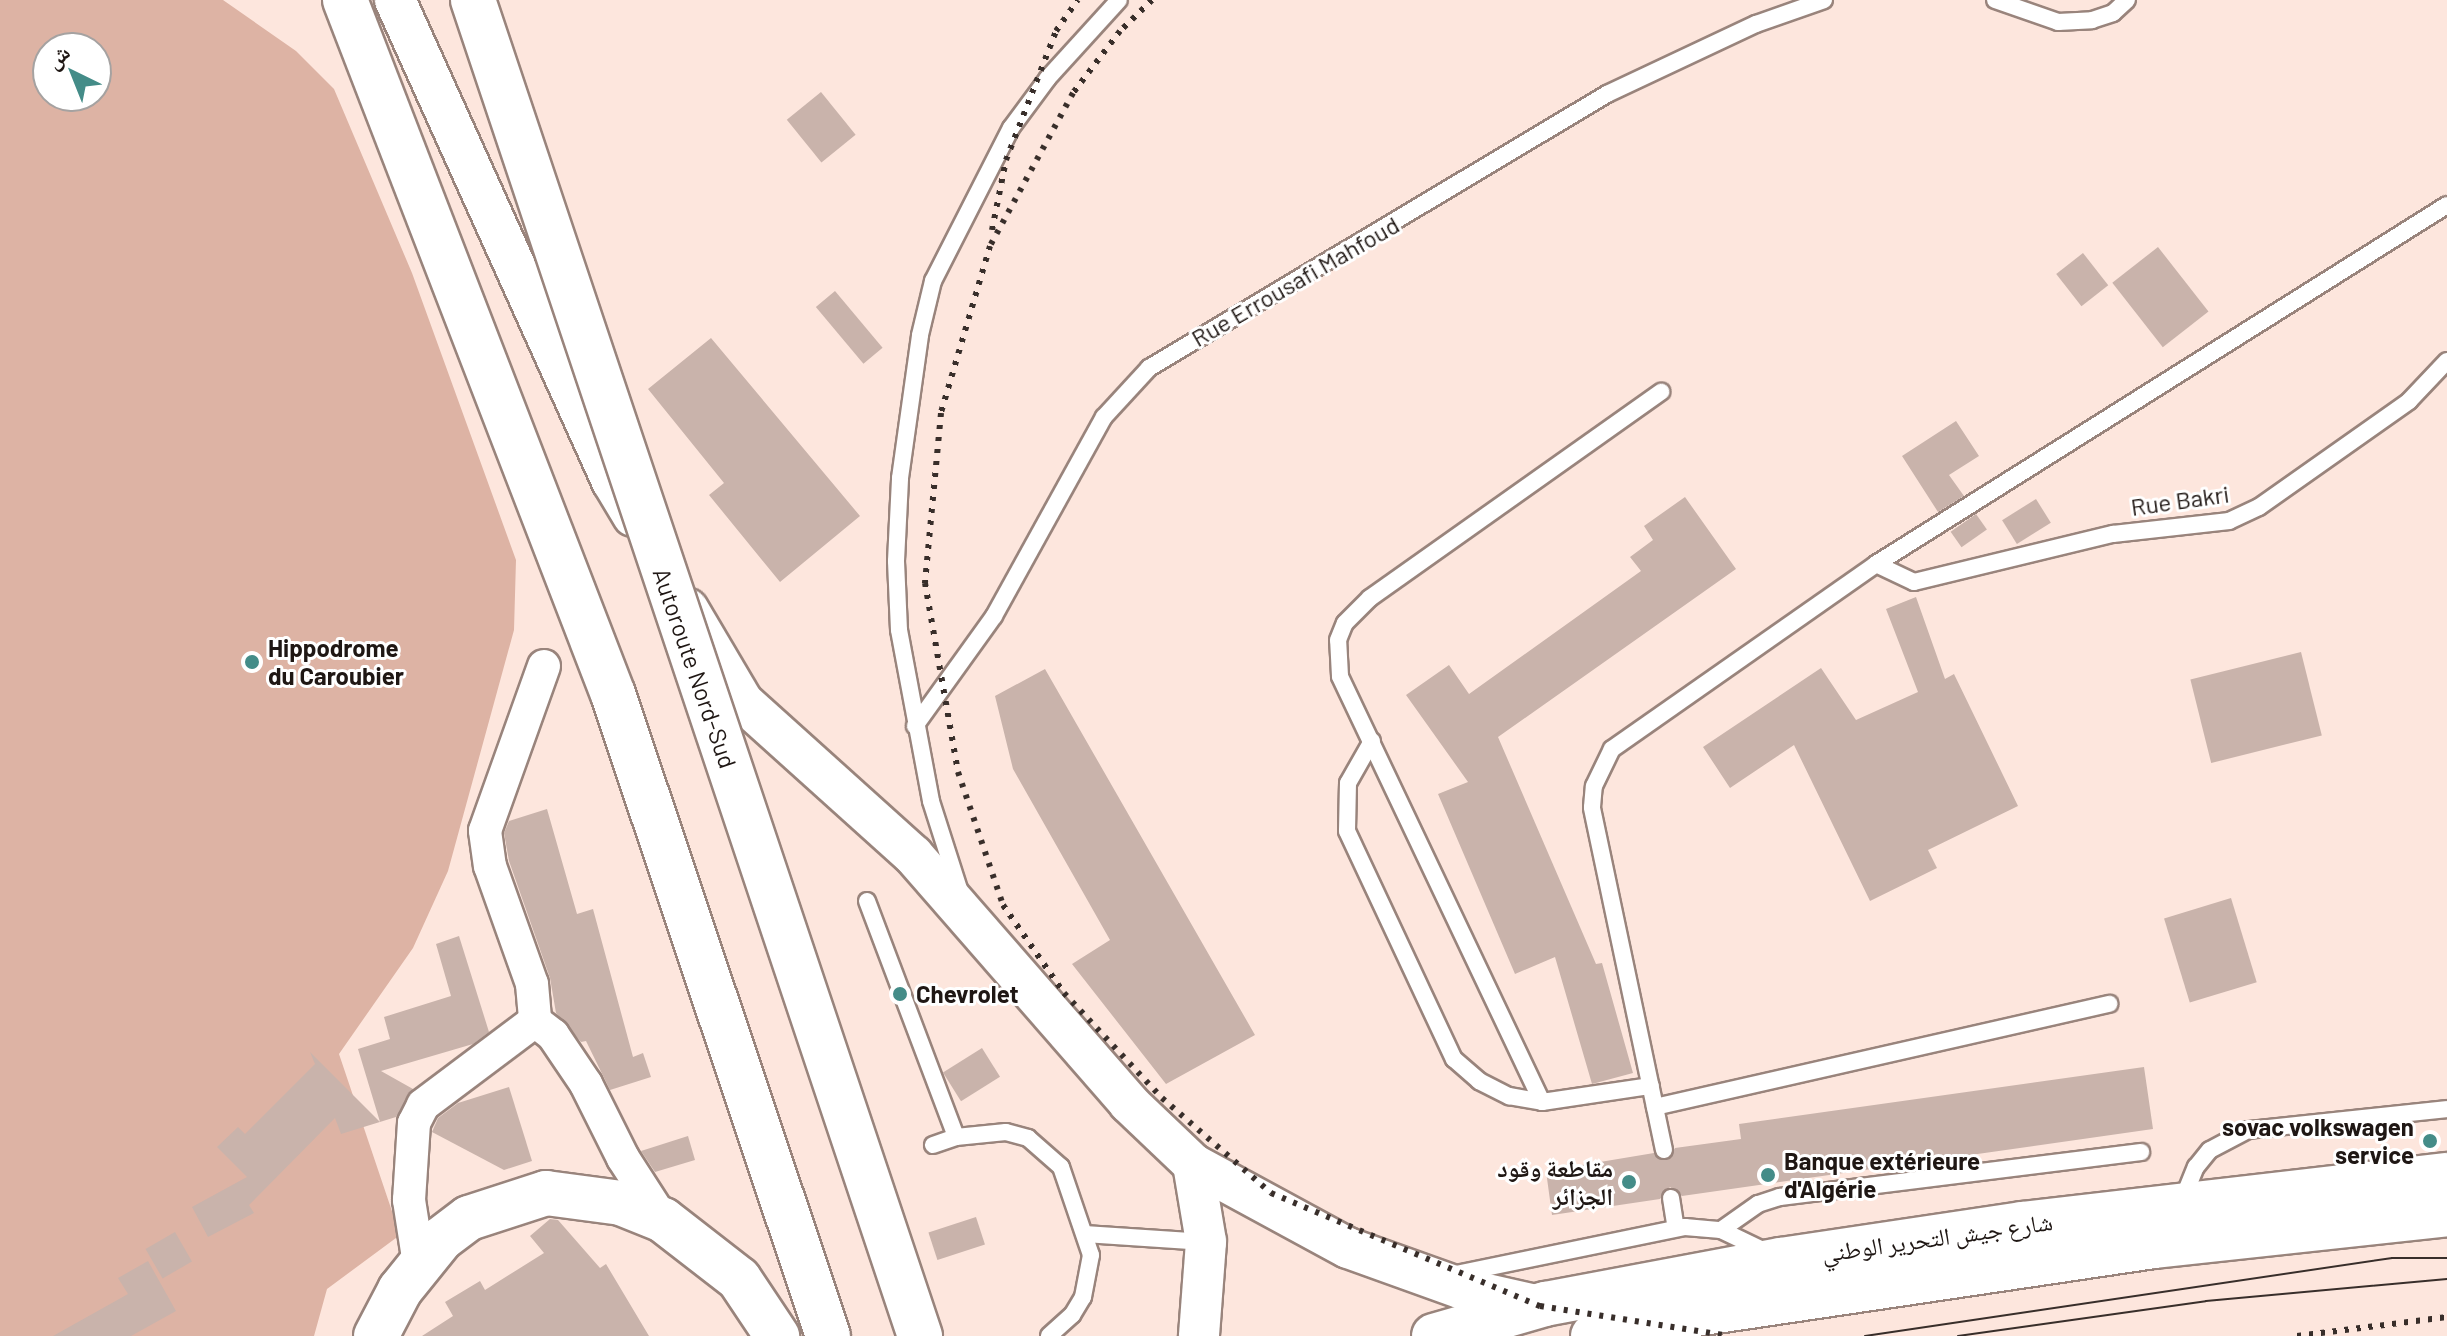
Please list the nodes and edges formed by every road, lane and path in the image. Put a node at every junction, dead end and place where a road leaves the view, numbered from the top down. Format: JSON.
{"nodes":[{"id":1,"x":328,"y":0,"type":"edge"},
{"id":2,"x":345,"y":0,"type":"edge"},
{"id":3,"x":395,"y":0,"type":"edge"},
{"id":4,"x":473,"y":0,"type":"edge"},
{"id":5,"x":1119,"y":0,"type":"edge"},
{"id":6,"x":1824,"y":0,"type":"edge"},
{"id":7,"x":1995,"y":0,"type":"edge"},
{"id":8,"x":2127,"y":0,"type":"edge"},
{"id":9,"x":389,"y":108,"type":"junction"},
{"id":10,"x":2447,"y":205,"type":"edge"},
{"id":11,"x":2447,"y":361,"type":"edge"},
{"id":12,"x":1661,"y":392,"type":"dead end"},
{"id":13,"x":1876,"y":564,"type":"junction"},
{"id":14,"x":544,"y":666,"type":"dead end"},
{"id":15,"x":915,"y":726,"type":"junction"},
{"id":16,"x":1372,"y":741,"type":"junction"},
{"id":17,"x":867,"y":901,"type":"dead end"},
{"id":18,"x":969,"y":917,"type":"junction"},
{"id":19,"x":2109,"y":1004,"type":"dead end"},
{"id":20,"x":535,"y":1021,"type":"junction"},
{"id":21,"x":1651,"y":1086,"type":"junction"},
{"id":22,"x":1542,"y":1102,"type":"junction"},
{"id":23,"x":1655,"y":1107,"type":"junction"},
{"id":24,"x":2447,"y":1109,"type":"edge"},
{"id":25,"x":956,"y":1137,"type":"junction"},
{"id":26,"x":933,"y":1145,"type":"dead end"},
{"id":27,"x":1664,"y":1150,"type":"dead end"},
{"id":28,"x":2141,"y":1152,"type":"dead end"},
{"id":29,"x":1193,"y":1164,"type":"junction"},
{"id":30,"x":2447,"y":1175,"type":"edge"},
{"id":31,"x":1671,"y":1198,"type":"dead end"},
{"id":32,"x":2181,"y":1206,"type":"junction"},
{"id":33,"x":2447,"y":1214,"type":"edge"},
{"id":34,"x":663,"y":1220,"type":"junction"},
{"id":35,"x":1676,"y":1228,"type":"junction"},
{"id":36,"x":1721,"y":1230,"type":"junction"},
{"id":37,"x":1085,"y":1234,"type":"junction"},
{"id":38,"x":1206,"y":1242,"type":"junction"},
{"id":39,"x":1781,"y":1260,"type":"junction"},
{"id":40,"x":419,"y":1264,"type":"junction"},
{"id":41,"x":1432,"y":1279,"type":"junction"},
{"id":42,"x":1562,"y":1314,"type":"edge"},
{"id":43,"x":379,"y":1326,"type":"edge"},
{"id":44,"x":777,"y":1336,"type":"edge"},
{"id":45,"x":828,"y":1336,"type":"edge"},
{"id":46,"x":920,"y":1336,"type":"edge"},
{"id":47,"x":1049,"y":1336,"type":"edge"},
{"id":48,"x":1199,"y":1336,"type":"edge"},
{"id":49,"x":1434,"y":1336,"type":"edge"},
{"id":50,"x":1593,"y":1336,"type":"edge"}],
"edges":[{"from":1,"to":9,"type":"highway"},
{"from":2,"to":9,"type":"highway"},
{"from":3,"to":18,"type":"street"},
{"from":4,"to":46,"type":"highway","name":"Autoroute Nord-Sud","bridge":true},
{"from":5,"to":15,"type":"lane"},
{"from":6,"to":15,"type":"lane","name":"Rue Errousafi Mahfoud"},
{"from":7,"to":8,"type":"lane"},
{"from":9,"to":45,"type":"highway"},
{"from":10,"to":13,"type":"lane"},
{"from":11,"to":13,"type":"lane","name":"Rue Bakri"},
{"from":12,"to":16,"type":"lane"},
{"from":13,"to":21,"type":"lane"},
{"from":14,"to":20,"type":"street"},
{"from":15,"to":18,"type":"lane"},
{"from":16,"to":22,"type":"lane"},
{"from":16,"to":22,"type":"lane"},
{"from":17,"to":25,"type":"lane"},
{"from":18,"to":29,"type":"street"},
{"from":19,"to":23,"type":"lane"},
{"from":20,"to":34,"type":"street"},
{"from":20,"to":40,"type":"street"},
{"from":21,"to":22,"type":"lane"},
{"from":21,"to":23,"type":"lane"},
{"from":23,"to":27,"type":"lane"},
{"from":24,"to":32,"type":"lane"},
{"from":25,"to":26,"type":"lane"},
{"from":25,"to":37,"type":"lane"},
{"from":28,"to":36,"type":"lane"},
{"from":29,"to":38,"type":"street"},
{"from":29,"to":41,"type":"street"},
{"from":30,"to":32,"type":"highway","name":"شارع جيش التحرير الوطني"},
{"from":31,"to":35,"type":"lane"},
{"from":32,"to":39,"type":"highway","name":"شارع جيش التحرير الوطني"},
{"from":33,"to":50,"type":"highway","name":"شارع جيش التحرير الوطني"},
{"from":34,"to":40,"type":"highway"},
{"from":34,"to":44,"type":"highway"},
{"from":35,"to":36,"type":"lane"},
{"from":35,"to":41,"type":"lane"},
{"from":36,"to":39,"type":"lane"},
{"from":37,"to":38,"type":"lane"},
{"from":37,"to":47,"type":"lane"},
{"from":38,"to":48,"type":"street"},
{"from":39,"to":42,"type":"highway","name":"شارع جيش التحرير الوطني"},
{"from":40,"to":43,"type":"highway"},
{"from":41,"to":42,"type":"street"},
{"from":42,"to":49,"type":"highway","name":"شارع جيش التحرير الوطني"}]}
